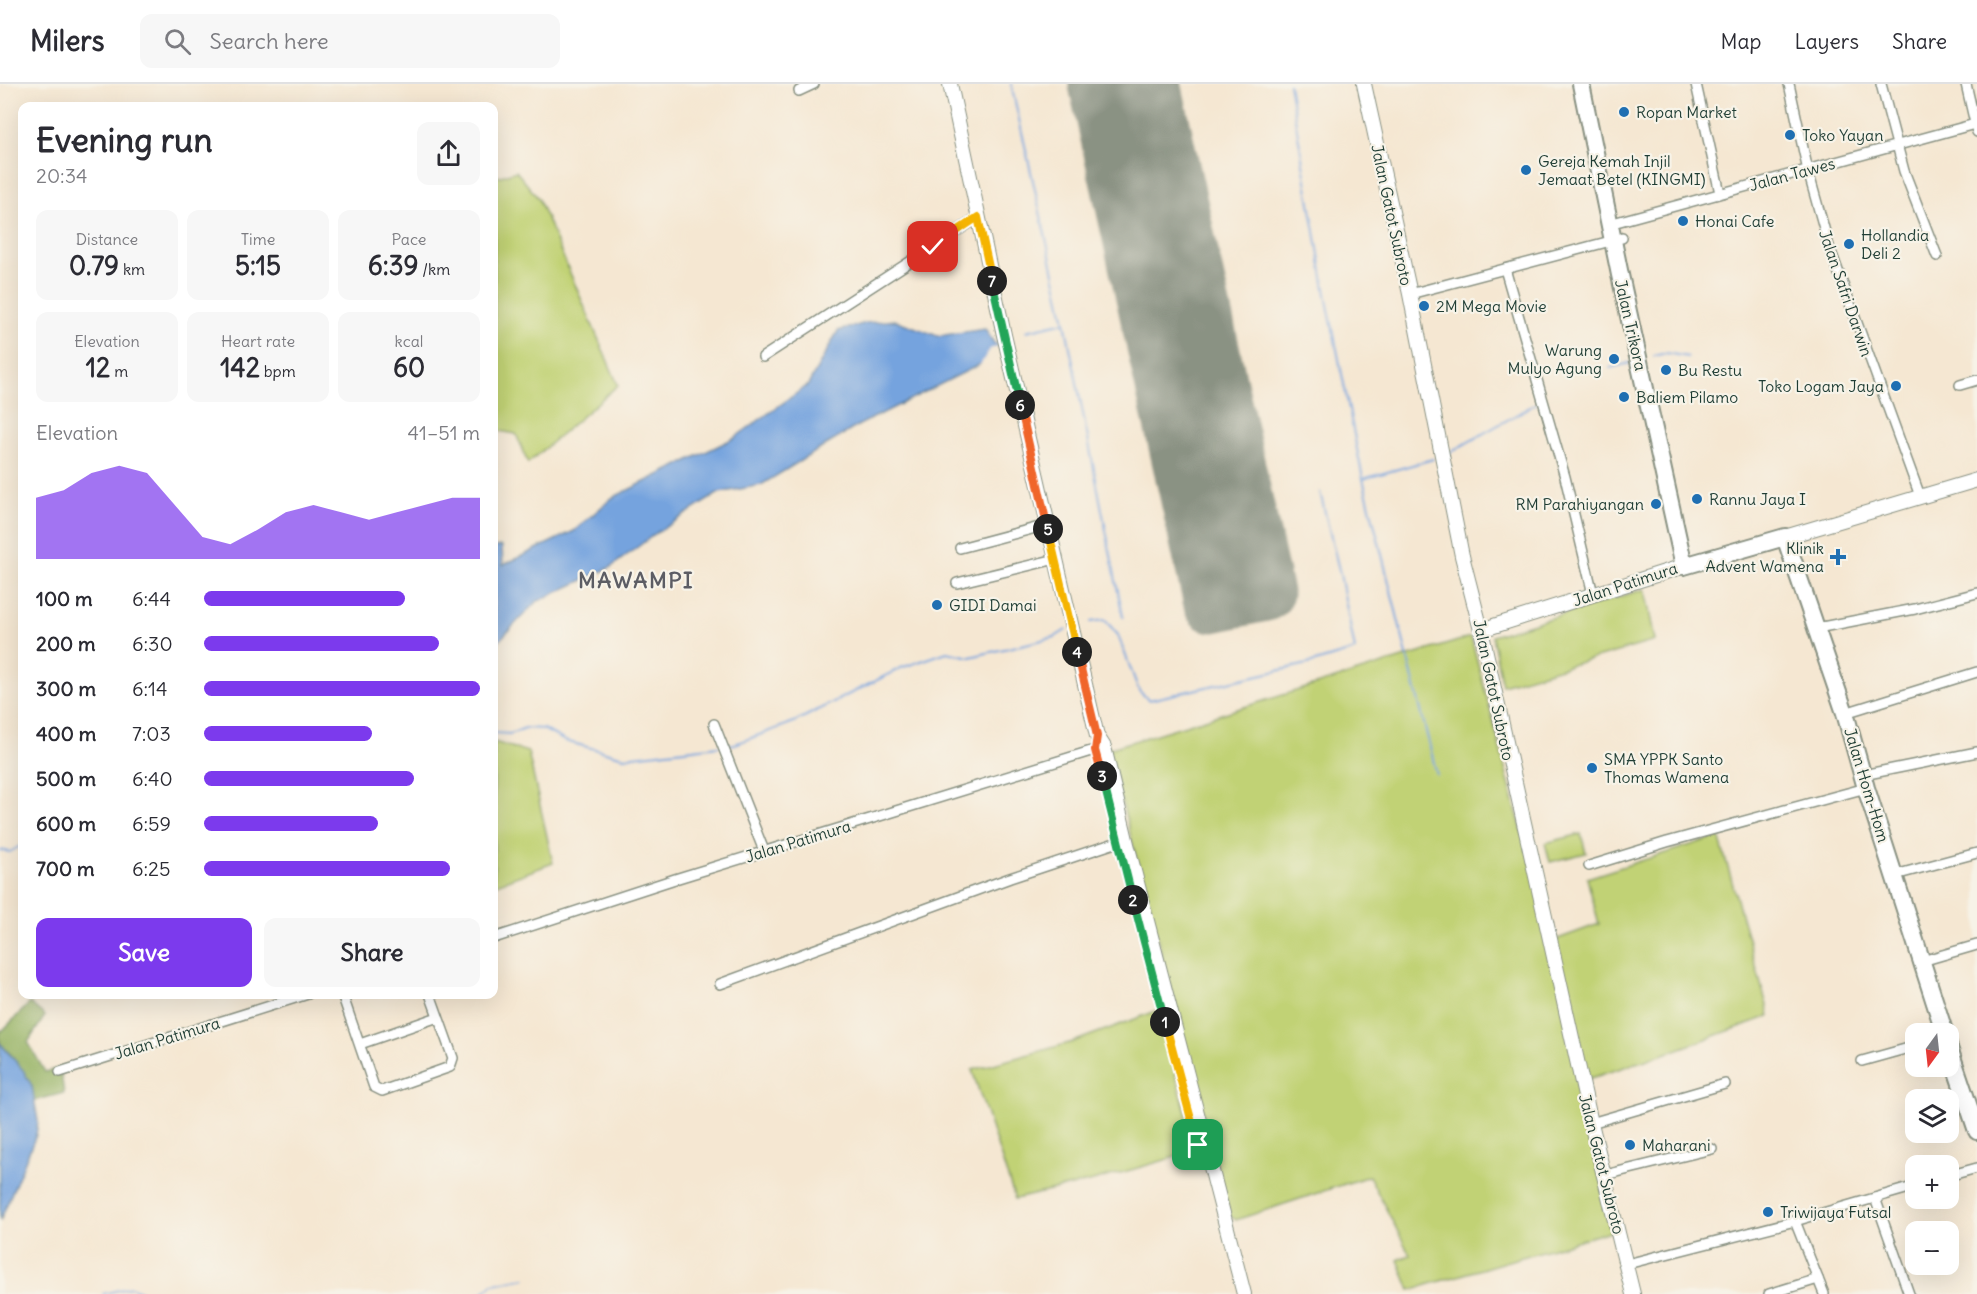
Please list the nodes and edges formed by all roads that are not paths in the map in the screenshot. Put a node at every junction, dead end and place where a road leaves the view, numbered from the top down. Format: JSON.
{"nodes":[{"id":1,"x":814,"y":84,"type":"edge"},
{"id":2,"x":950,"y":84,"type":"edge"},
{"id":3,"x":1364,"y":84,"type":"edge"},
{"id":4,"x":1581,"y":84,"type":"edge"},
{"id":5,"x":1589,"y":84,"type":"edge"},
{"id":6,"x":1696,"y":84,"type":"edge"},
{"id":7,"x":1789,"y":84,"type":"edge"},
{"id":8,"x":1881,"y":84,"type":"edge"},
{"id":9,"x":1966,"y":84,"type":"edge"},
{"id":10,"x":799,"y":91,"type":"dead end"},
{"id":11,"x":1976,"y":128,"type":"edge"},
{"id":12,"x":1598,"y":144,"type":"junction"},
{"id":13,"x":1897,"y":146,"type":"junction"},
{"id":14,"x":1808,"y":171,"type":"junction"},
{"id":15,"x":1720,"y":193,"type":"junction"},
{"id":16,"x":978,"y":217,"type":"junction"},
{"id":17,"x":1616,"y":231,"type":"junction"},
{"id":18,"x":1937,"y":256,"type":"dead end"},
{"id":19,"x":1505,"y":269,"type":"junction"},
{"id":20,"x":1410,"y":294,"type":"junction"},
{"id":21,"x":763,"y":357,"type":"dead end"},
{"id":22,"x":1977,"y":380,"type":"edge"},
{"id":23,"x":1960,"y":385,"type":"dead end"},
{"id":24,"x":1977,"y":480,"type":"edge"},
{"id":25,"x":1920,"y":496,"type":"junction"},
{"id":26,"x":1047,"y":525,"type":"junction"},
{"id":27,"x":1785,"y":537,"type":"junction"},
{"id":28,"x":960,"y":548,"type":"dead end"},
{"id":29,"x":1056,"y":559,"type":"junction"},
{"id":30,"x":1689,"y":564,"type":"junction"},
{"id":31,"x":957,"y":583,"type":"dead end"},
{"id":32,"x":1977,"y":593,"type":"edge"},
{"id":33,"x":1593,"y":594,"type":"junction"},
{"id":34,"x":1817,"y":628,"type":"junction"},
{"id":35,"x":1481,"y":630,"type":"junction"},
{"id":36,"x":1977,"y":672,"type":"edge"},
{"id":37,"x":1845,"y":713,"type":"junction"},
{"id":38,"x":714,"y":724,"type":"dead end"},
{"id":39,"x":1098,"y":744,"type":"junction"},
{"id":40,"x":1977,"y":752,"type":"edge"},
{"id":41,"x":1865,"y":782,"type":"junction"},
{"id":42,"x":1118,"y":842,"type":"junction"},
{"id":43,"x":764,"y":851,"type":"junction"},
{"id":44,"x":1977,"y":853,"type":"edge"},
{"id":45,"x":1589,"y":866,"type":"dead end"},
{"id":46,"x":1895,"y":875,"type":"junction"},
{"id":47,"x":498,"y":937,"type":"edge"},
{"id":48,"x":1977,"y":945,"type":"edge"},
{"id":49,"x":1922,"y":961,"type":"junction"},
{"id":50,"x":720,"y":984,"type":"dead end"},
{"id":51,"x":292,"y":999,"type":"edge"},
{"id":52,"x":344,"y":999,"type":"edge"},
{"id":53,"x":431,"y":999,"type":"edge"},
{"id":54,"x":1168,"y":1016,"type":"junction"},
{"id":55,"x":438,"y":1017,"type":"junction"},
{"id":56,"x":1942,"y":1023,"type":"edge"},
{"id":57,"x":360,"y":1044,"type":"junction"},
{"id":58,"x":1905,"y":1049,"type":"edge"},
{"id":59,"x":1862,"y":1061,"type":"dead end"},
{"id":60,"x":60,"y":1071,"type":"dead end"},
{"id":61,"x":1959,"y":1077,"type":"edge"},
{"id":62,"x":1725,"y":1084,"type":"dead end"},
{"id":63,"x":1591,"y":1123,"type":"junction"},
{"id":64,"x":1977,"y":1131,"type":"edge"},
{"id":65,"x":1712,"y":1149,"type":"dead end"},
{"id":66,"x":1977,"y":1168,"type":"edge"},
{"id":67,"x":1959,"y":1173,"type":"edge"},
{"id":68,"x":1605,"y":1175,"type":"junction"},
{"id":69,"x":1905,"y":1189,"type":"edge"},
{"id":70,"x":1875,"y":1198,"type":"junction"},
{"id":71,"x":1795,"y":1221,"type":"junction"},
{"id":72,"x":1627,"y":1264,"type":"junction"},
{"id":73,"x":1235,"y":1275,"type":"junction"},
{"id":74,"x":1818,"y":1279,"type":"junction"},
{"id":75,"x":1236,"y":1294,"type":"edge"},
{"id":76,"x":1244,"y":1294,"type":"edge"},
{"id":77,"x":1633,"y":1294,"type":"edge"},
{"id":78,"x":1769,"y":1294,"type":"edge"},
{"id":79,"x":1824,"y":1294,"type":"edge"},
{"id":80,"x":1909,"y":1294,"type":"edge"}],
"edges":[{"from":1,"to":10,"type":"street"},
{"from":2,"to":16,"type":"main road"},
{"from":3,"to":20,"type":"main road","name":"Jalan Gatot Subroto"},
{"from":4,"to":12,"type":"highway","name":"Jalan Trikora"},
{"from":5,"to":12,"type":"highway","name":"Jalan Trikora"},
{"from":6,"to":15,"type":"street"},
{"from":7,"to":14,"type":"street","name":"Jalan Safri Darwin"},
{"from":8,"to":13,"type":"street"},
{"from":9,"to":11,"type":"street"},
{"from":11,"to":13,"type":"street","name":"Jalan Tawes"},
{"from":12,"to":17,"type":"highway","name":"Jalan Trikora"},
{"from":13,"to":14,"type":"street","name":"Jalan Tawes"},
{"from":13,"to":18,"type":"street"},
{"from":14,"to":15,"type":"street","name":"Jalan Tawes"},
{"from":14,"to":25,"type":"street","name":"Jalan Safri Darwin"},
{"from":15,"to":17,"type":"street","name":"Jalan Tawes"},
{"from":16,"to":21,"type":"street"},
{"from":16,"to":26,"type":"main road"},
{"from":17,"to":19,"type":"street","name":"Jalan Tawes"},
{"from":17,"to":30,"type":"highway","name":"Jalan Trikora"},
{"from":19,"to":20,"type":"street","name":"Jalan Tawes"},
{"from":19,"to":33,"type":"street"},
{"from":20,"to":35,"type":"main road","name":"Jalan Gatot Subroto"},
{"from":22,"to":23,"type":"street"},
{"from":24,"to":25,"type":"main road","name":"Jalan Patimura"},
{"from":25,"to":27,"type":"main road","name":"Jalan Patimura"},
{"from":26,"to":28,"type":"street"},
{"from":26,"to":29,"type":"main road"},
{"from":27,"to":30,"type":"highway","name":"Jalan Patimura"},
{"from":27,"to":34,"type":"highway","name":"Jalan Hom-Hom"},
{"from":29,"to":31,"type":"street"},
{"from":29,"to":39,"type":"main road"},
{"from":30,"to":33,"type":"main road","name":"Jalan Patimura"},
{"from":32,"to":34,"type":"street"},
{"from":33,"to":35,"type":"main road","name":"Jalan Patimura"},
{"from":34,"to":37,"type":"highway","name":"Jalan Hom-Hom"},
{"from":35,"to":63,"type":"main road","name":"Jalan Gatot Subroto"},
{"from":36,"to":37,"type":"street"},
{"from":37,"to":41,"type":"highway","name":"Jalan Hom-Hom"},
{"from":38,"to":43,"type":"street"},
{"from":39,"to":42,"type":"main road"},
{"from":39,"to":43,"type":"street","name":"Jalan Patimura"},
{"from":39,"to":54,"type":"main road"},
{"from":40,"to":41,"type":"street"},
{"from":41,"to":45,"type":"street"},
{"from":41,"to":46,"type":"highway","name":"Jalan Hom-Hom"},
{"from":42,"to":50,"type":"street"},
{"from":42,"to":54,"type":"main road"},
{"from":43,"to":47,"type":"street","name":"Jalan Patimura"},
{"from":44,"to":46,"type":"street"},
{"from":46,"to":49,"type":"highway","name":"Jalan Hom-Hom"},
{"from":48,"to":49,"type":"street"},
{"from":49,"to":56,"type":"highway","name":"Jalan Hom-Hom"},
{"from":51,"to":60,"type":"street","name":"Jalan Patimura"},
{"from":52,"to":57,"type":"street"},
{"from":53,"to":55,"type":"street"},
{"from":54,"to":73,"type":"main road"},
{"from":55,"to":57,"type":"street"},
{"from":55,"to":57,"type":"street"},
{"from":58,"to":59,"type":"street"},
{"from":61,"to":64,"type":"highway"},
{"from":62,"to":63,"type":"street"},
{"from":63,"to":68,"type":"main road","name":"Jalan Gatot Subroto"},
{"from":65,"to":68,"type":"street"},
{"from":66,"to":67,"type":"street"},
{"from":68,"to":72,"type":"main road","name":"Jalan Gatot Subroto"},
{"from":69,"to":70,"type":"street"},
{"from":70,"to":71,"type":"street"},
{"from":70,"to":80,"type":"street"},
{"from":71,"to":72,"type":"street"},
{"from":71,"to":74,"type":"street"},
{"from":72,"to":77,"type":"main road","name":"Jalan Gatot Subroto"},
{"from":73,"to":75,"type":"main road"},
{"from":73,"to":76,"type":"main road"},
{"from":74,"to":78,"type":"street"},
{"from":74,"to":79,"type":"street"}]}
